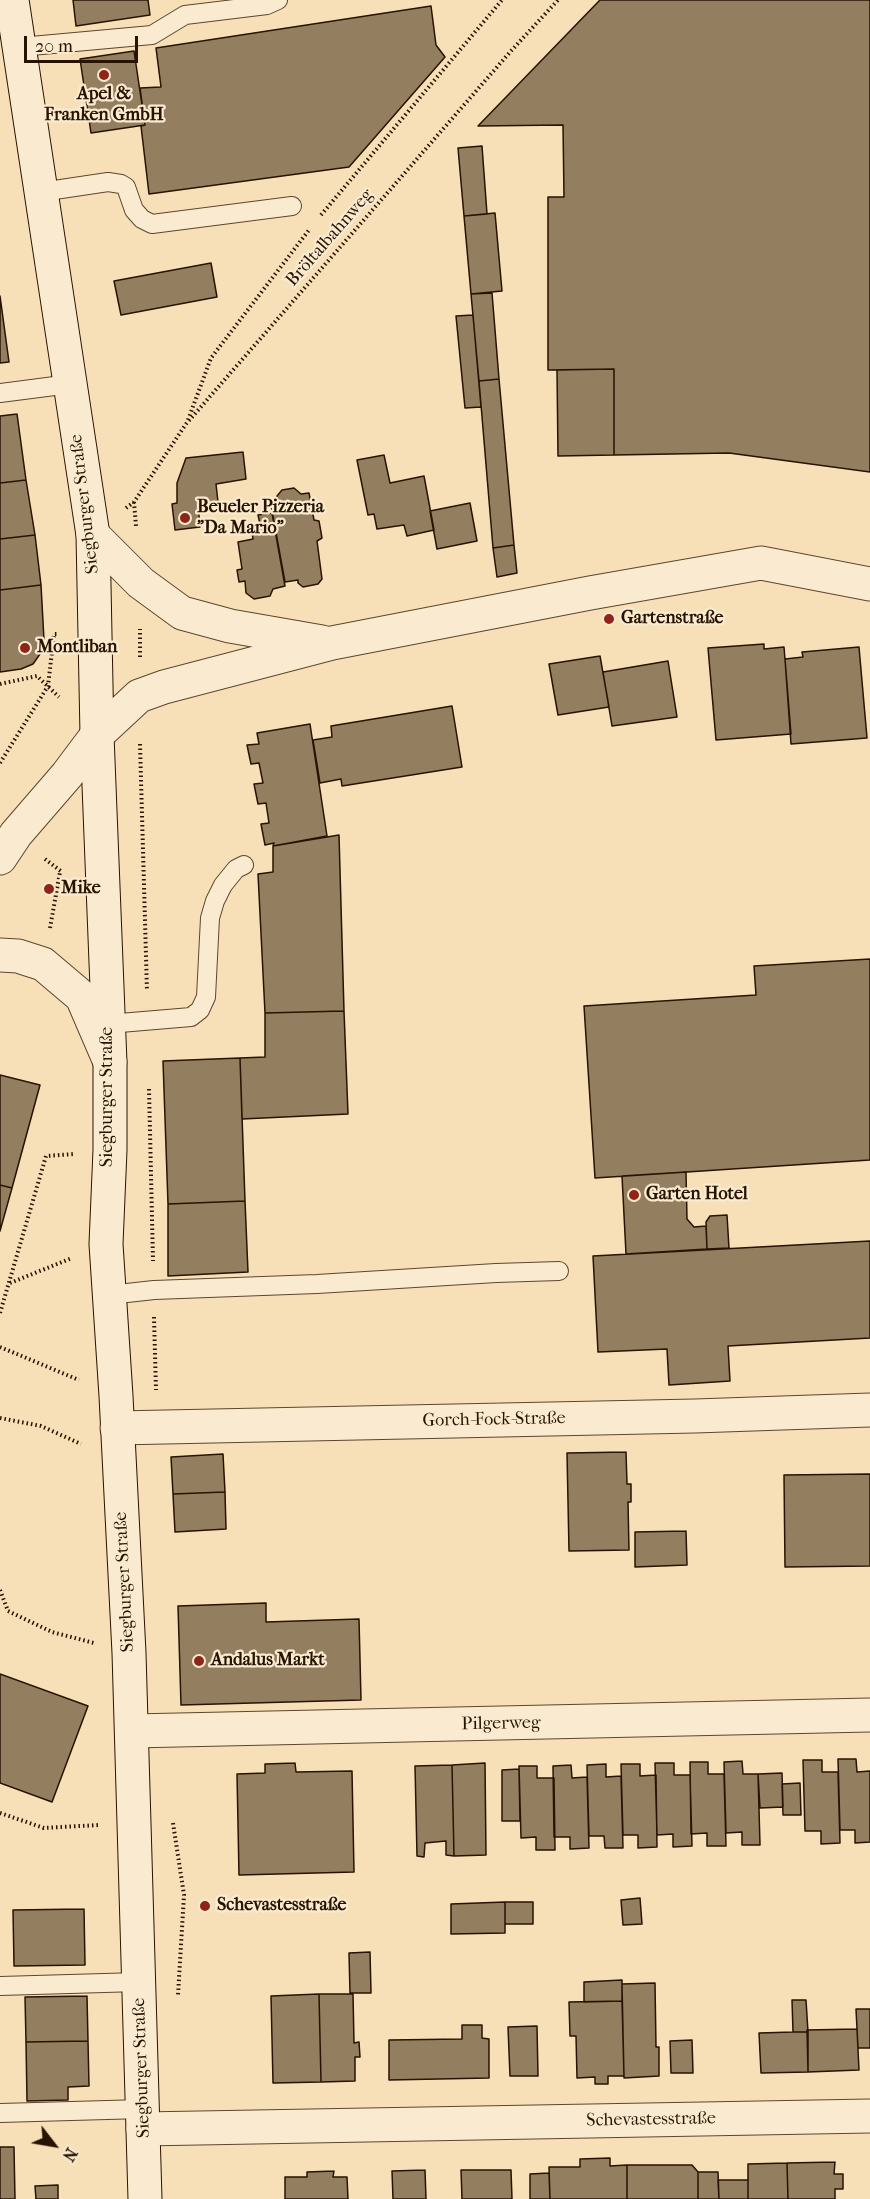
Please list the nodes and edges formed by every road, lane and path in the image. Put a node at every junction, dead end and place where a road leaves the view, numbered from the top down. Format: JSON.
{"nodes":[{"id":1,"x":12,"y":0,"type":"edge"},
{"id":2,"x":278,"y":0,"type":"edge"},
{"id":3,"x":502,"y":0,"type":"edge"},
{"id":4,"x":558,"y":0,"type":"edge"},
{"id":5,"x":20,"y":47,"type":"junction"},
{"id":6,"x":41,"y":192,"type":"junction"},
{"id":7,"x":292,"y":206,"type":"dead end"},
{"id":8,"x":70,"y":384,"type":"junction"},
{"id":9,"x":0,"y":393,"type":"edge"},
{"id":10,"x":186,"y":424,"type":"junction"},
{"id":11,"x":134,"y":502,"type":"dead end"},
{"id":12,"x":93,"y":535,"type":"junction"},
{"id":13,"x":870,"y":584,"type":"edge"},
{"id":14,"x":332,"y":643,"type":"junction"},
{"id":15,"x":0,"y":684,"type":"edge"},
{"id":16,"x":139,"y":696,"type":"junction"},
{"id":17,"x":97,"y":735,"type":"junction"},
{"id":18,"x":0,"y":763,"type":"edge"},
{"id":19,"x":0,"y":858,"type":"edge"},
{"id":20,"x":45,"y":859,"type":"dead end"},
{"id":21,"x":244,"y":865,"type":"dead end"},
{"id":22,"x":143,"y":866,"type":"dead end"},
{"id":23,"x":0,"y":955,"type":"edge"},
{"id":24,"x":44,"y":964,"type":"junction"},
{"id":25,"x":108,"y":1024,"type":"junction"},
{"id":26,"x":110,"y":1063,"type":"junction"},
{"id":27,"x":110,"y":1150,"type":"junction"},
{"id":28,"x":106,"y":1244,"type":"junction"},
{"id":29,"x":559,"y":1271,"type":"dead end"},
{"id":30,"x":9,"y":1284,"type":"junction"},
{"id":31,"x":109,"y":1295,"type":"junction"},
{"id":32,"x":0,"y":1313,"type":"edge"},
{"id":33,"x":0,"y":1347,"type":"edge"},
{"id":34,"x":116,"y":1396,"type":"junction"},
{"id":35,"x":870,"y":1410,"type":"edge"},
{"id":36,"x":0,"y":1418,"type":"edge"},
{"id":37,"x":117,"y":1428,"type":"junction"},
{"id":38,"x":118,"y":1461,"type":"junction"},
{"id":39,"x":0,"y":1590,"type":"edge"},
{"id":40,"x":129,"y":1653,"type":"junction"},
{"id":41,"x":870,"y":1715,"type":"edge"},
{"id":42,"x":132,"y":1731,"type":"junction"},
{"id":43,"x":0,"y":1813,"type":"edge"},
{"id":44,"x":134,"y":1823,"type":"junction"},
{"id":45,"x":139,"y":1982,"type":"junction"},
{"id":46,"x":0,"y":1986,"type":"edge"},
{"id":47,"x":0,"y":2113,"type":"edge"},
{"id":48,"x":870,"y":2116,"type":"edge"},
{"id":49,"x":143,"y":2119,"type":"junction"},
{"id":50,"x":145,"y":2199,"type":"edge"}],
"edges":[{"from":1,"to":5,"type":"street","name":"Siegburger Straße"},
{"from":2,"to":5,"type":"lane"},
{"from":3,"to":10,"type":"path"},
{"from":4,"to":10,"type":"path","name":"Bröltalbahnweg"},
{"from":5,"to":6,"type":"street","name":"Siegburger Straße"},
{"from":6,"to":7,"type":"lane"},
{"from":6,"to":8,"type":"street","name":"Siegburger Straße"},
{"from":8,"to":9,"type":"lane"},
{"from":8,"to":12,"type":"street","name":"Siegburger Straße"},
{"from":10,"to":11,"type":"path","name":"Bröltalbahnweg"},
{"from":12,"to":14,"type":"street"},
{"from":12,"to":17,"type":"street","name":"Siegburger Straße"},
{"from":13,"to":14,"type":"street"},
{"from":14,"to":16,"type":"street"},
{"from":15,"to":18,"type":"path"},
{"from":16,"to":17,"type":"street"},
{"from":16,"to":22,"type":"path"},
{"from":17,"to":19,"type":"street"},
{"from":17,"to":25,"type":"street","name":"Siegburger Straße"},
{"from":20,"to":24,"type":"path"},
{"from":21,"to":25,"type":"lane"},
{"from":23,"to":24,"type":"street"},
{"from":24,"to":26,"type":"street"},
{"from":25,"to":26,"type":"street","name":"Siegburger Straße"},
{"from":26,"to":27,"type":"street","name":"Siegburger Straße"},
{"from":27,"to":28,"type":"street","name":"Siegburger Straße"},
{"from":27,"to":30,"type":"path"},
{"from":28,"to":30,"type":"path"},
{"from":28,"to":31,"type":"street","name":"Siegburger Straße"},
{"from":29,"to":31,"type":"lane"},
{"from":30,"to":32,"type":"path"},
{"from":31,"to":34,"type":"street","name":"Siegburger Straße"},
{"from":33,"to":34,"type":"path"},
{"from":34,"to":37,"type":"street","name":"Siegburger Straße"},
{"from":35,"to":37,"type":"street","name":"Gorch-Fock-Straße"},
{"from":36,"to":38,"type":"path"},
{"from":37,"to":38,"type":"street","name":"Siegburger Straße"},
{"from":38,"to":40,"type":"street","name":"Siegburger Straße"},
{"from":39,"to":40,"type":"path"},
{"from":40,"to":42,"type":"street","name":"Siegburger Straße"},
{"from":41,"to":42,"type":"street","name":"Pilgerweg"},
{"from":42,"to":44,"type":"street","name":"Siegburger Straße"},
{"from":43,"to":44,"type":"path"},
{"from":44,"to":45,"type":"street","name":"Siegburger Straße"},
{"from":45,"to":46,"type":"lane"},
{"from":45,"to":49,"type":"street","name":"Siegburger Straße"},
{"from":47,"to":49,"type":"lane"},
{"from":48,"to":49,"type":"street","name":"Schevastesstraße"},
{"from":49,"to":50,"type":"street","name":"Siegburger Straße"}]}
